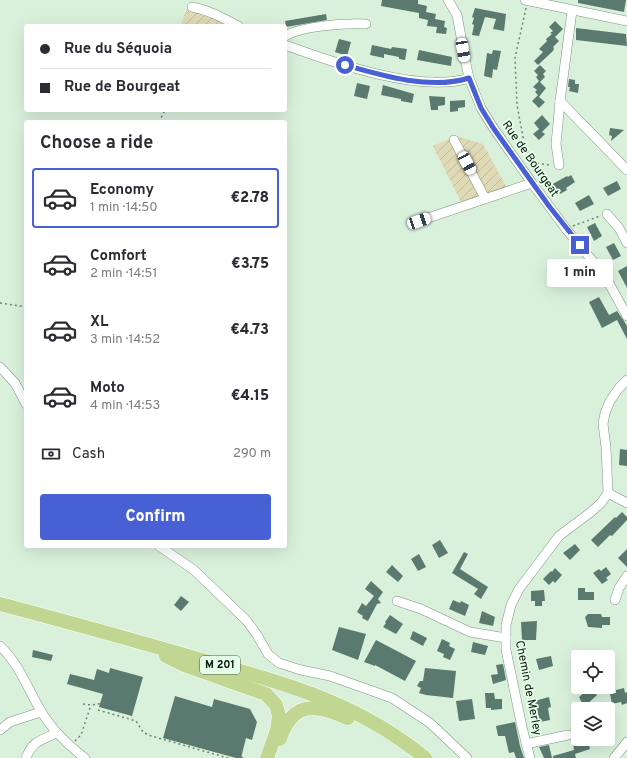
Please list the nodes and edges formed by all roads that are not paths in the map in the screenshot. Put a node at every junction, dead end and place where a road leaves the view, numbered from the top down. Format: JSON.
{"nodes":[{"id":1,"x":448,"y":0,"type":"edge"},
{"id":2,"x":526,"y":0,"type":"edge"},
{"id":3,"x":192,"y":7,"type":"dead end"},
{"id":4,"x":572,"y":10,"type":"junction"},
{"id":5,"x":627,"y":21,"type":"edge"},
{"id":6,"x":234,"y":24,"type":"edge"},
{"id":7,"x":366,"y":24,"type":"dead end"},
{"id":8,"x":287,"y":35,"type":"edge"},
{"id":9,"x":287,"y":46,"type":"edge"},
{"id":10,"x":469,"y":78,"type":"junction"},
{"id":11,"x":560,"y":101,"type":"junction"},
{"id":12,"x":454,"y":140,"type":"dead end"},
{"id":13,"x":559,"y":165,"type":"dead end"},
{"id":14,"x":627,"y":170,"type":"edge"},
{"id":15,"x":532,"y":183,"type":"junction"},
{"id":16,"x":485,"y":198,"type":"junction"},
{"id":17,"x":608,"y":214,"type":"road end"},
{"id":18,"x":419,"y":221,"type":"dead end"},
{"id":19,"x":627,"y":243,"type":"edge"},
{"id":20,"x":627,"y":316,"type":"edge"},
{"id":21,"x":0,"y":368,"type":"edge"},
{"id":22,"x":627,"y":380,"type":"edge"},
{"id":23,"x":24,"y":400,"type":"edge"},
{"id":24,"x":608,"y":493,"type":"junction"},
{"id":25,"x":627,"y":503,"type":"edge"},
{"id":26,"x":162,"y":548,"type":"edge"},
{"id":27,"x":627,"y":576,"type":"edge"},
{"id":28,"x":615,"y":600,"type":"dead end"},
{"id":29,"x":397,"y":601,"type":"dead end"},
{"id":30,"x":0,"y":604,"type":"edge"},
{"id":31,"x":0,"y":610,"type":"edge"},
{"id":32,"x":506,"y":638,"type":"junction"},
{"id":33,"x":0,"y":646,"type":"edge"},
{"id":34,"x":164,"y":655,"type":"junction"},
{"id":35,"x":304,"y":691,"type":"junction"},
{"id":36,"x":41,"y":712,"type":"junction"},
{"id":37,"x":368,"y":724,"type":"junction"},
{"id":38,"x":0,"y":730,"type":"edge"},
{"id":39,"x":56,"y":733,"type":"junction"},
{"id":40,"x":568,"y":735,"type":"dead end"},
{"id":41,"x":627,"y":742,"type":"edge"},
{"id":42,"x":526,"y":744,"type":"junction"},
{"id":43,"x":26,"y":758,"type":"edge"},
{"id":44,"x":85,"y":758,"type":"edge"},
{"id":45,"x":267,"y":758,"type":"edge"},
{"id":46,"x":274,"y":758,"type":"edge"},
{"id":47,"x":417,"y":758,"type":"edge"},
{"id":48,"x":425,"y":758,"type":"edge"},
{"id":49,"x":431,"y":758,"type":"edge"},
{"id":50,"x":467,"y":758,"type":"edge"},
{"id":51,"x":530,"y":758,"type":"edge"},
{"id":52,"x":614,"y":758,"type":"edge"}],
"edges":[{"from":1,"to":10,"type":"street","name":"Rue de Bourgeat"},
{"from":2,"to":4,"type":"street"},
{"from":3,"to":6,"type":"street"},
{"from":4,"to":5,"type":"street"},
{"from":4,"to":11,"type":"street"},
{"from":7,"to":8,"type":"street"},
{"from":9,"to":10,"type":"street"},
{"from":10,"to":15,"type":"street","name":"Rue de Bourgeat"},
{"from":11,"to":13,"type":"street"},
{"from":11,"to":14,"type":"street"},
{"from":12,"to":16,"type":"street"},
{"from":15,"to":16,"type":"street"},
{"from":15,"to":20,"type":"street","name":"Rue de Bourgeat"},
{"from":16,"to":18,"type":"street"},
{"from":17,"to":19,"type":"street"},
{"from":21,"to":23,"type":"street"},
{"from":22,"to":24,"type":"street"},
{"from":24,"to":25,"type":"street"},
{"from":24,"to":32,"type":"street","name":"Chemin de Merley"},
{"from":26,"to":50,"type":"street"},
{"from":27,"to":28,"type":"street"},
{"from":29,"to":32,"type":"street"},
{"from":30,"to":35,"type":"highway","number":"M 201"},
{"from":31,"to":34,"type":"highway","number":"M 201"},
{"from":32,"to":42,"type":"street","name":"Chemin de Merley"},
{"from":33,"to":36,"type":"street"},
{"from":34,"to":37,"type":"highway","number":"M 201"},
{"from":34,"to":45,"type":"highway"},
{"from":35,"to":48,"type":"highway","number":"M 201"},
{"from":35,"to":49,"type":"highway"},
{"from":36,"to":38,"type":"street"},
{"from":36,"to":39,"type":"street"},
{"from":37,"to":46,"type":"highway"},
{"from":37,"to":47,"type":"highway","number":"M 201"},
{"from":39,"to":43,"type":"street"},
{"from":39,"to":44,"type":"street"},
{"from":40,"to":42,"type":"street"},
{"from":41,"to":52,"type":"street"},
{"from":42,"to":51,"type":"street","name":"Chemin de Merley"}]}
